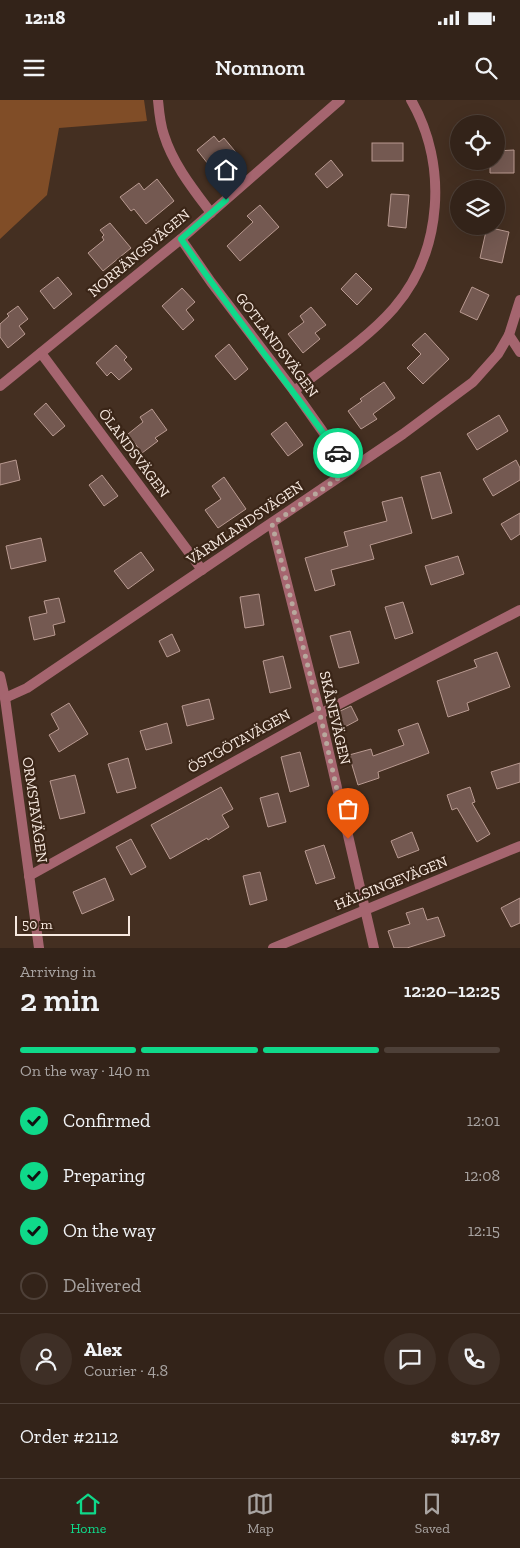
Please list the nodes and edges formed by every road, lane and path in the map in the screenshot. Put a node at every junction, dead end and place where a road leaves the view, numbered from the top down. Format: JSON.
{"nodes":[{"id":1,"x":158,"y":100,"type":"edge"},
{"id":2,"x":340,"y":100,"type":"edge"},
{"id":3,"x":411,"y":100,"type":"edge"},
{"id":4,"x":211,"y":213,"type":"junction"},
{"id":5,"x":181,"y":239,"type":"junction"},
{"id":6,"x":520,"y":300,"type":"edge"},
{"id":7,"x":509,"y":334,"type":"junction"},
{"id":8,"x":520,"y":352,"type":"edge"},
{"id":9,"x":41,"y":353,"type":"junction"},
{"id":10,"x":0,"y":386,"type":"edge"},
{"id":11,"x":294,"y":391,"type":"junction"},
{"id":12,"x":350,"y":470,"type":"junction"},
{"id":13,"x":272,"y":524,"type":"junction"},
{"id":14,"x":202,"y":570,"type":"junction"},
{"id":15,"x":520,"y":610,"type":"edge"},
{"id":16,"x":0,"y":676,"type":"edge"},
{"id":17,"x":5,"y":698,"type":"junction"},
{"id":18,"x":320,"y":714,"type":"junction"},
{"id":19,"x":520,"y":846,"type":"edge"},
{"id":20,"x":29,"y":876,"type":"junction"},
{"id":21,"x":364,"y":910,"type":"junction"},
{"id":22,"x":39,"y":948,"type":"edge"},
{"id":23,"x":273,"y":948,"type":"edge"},
{"id":24,"x":374,"y":948,"type":"edge"}],
"edges":[{"from":1,"to":4,"type":"street"},
{"from":2,"to":4,"type":"street","name":"NORRÄNGSVÄGEN"},
{"from":3,"to":11,"type":"street"},
{"from":4,"to":5,"type":"street","name":"NORRÄNGSVÄGEN"},
{"from":5,"to":9,"type":"street","name":"NORRÄNGSVÄGEN"},
{"from":5,"to":11,"type":"street","name":"GOTLANDSVÄGEN"},
{"from":6,"to":7,"type":"street","name":"VÄRMLANDSVÄGEN"},
{"from":7,"to":8,"type":"street"},
{"from":7,"to":12,"type":"street","name":"VÄRMLANDSVÄGEN"},
{"from":9,"to":10,"type":"street","name":"NORRÄNGSVÄGEN"},
{"from":9,"to":14,"type":"street","name":"ÖLANDSVÄGEN"},
{"from":11,"to":12,"type":"street","name":"GOTLANDSVÄGEN"},
{"from":12,"to":13,"type":"street","name":"VÄRMLANDSVÄGEN"},
{"from":13,"to":14,"type":"street","name":"VÄRMLANDSVÄGEN"},
{"from":13,"to":18,"type":"street","name":"SKÅNEVÄGEN"},
{"from":14,"to":17,"type":"street","name":"VÄRMLANDSVÄGEN"},
{"from":15,"to":18,"type":"street","name":"ÖSTGÖTAVÄGEN"},
{"from":16,"to":17,"type":"street","name":"ORMSTAVÄGEN"},
{"from":17,"to":20,"type":"street","name":"ORMSTAVÄGEN"},
{"from":18,"to":20,"type":"street","name":"ÖSTGÖTAVÄGEN"},
{"from":18,"to":21,"type":"street","name":"SKÅNEVÄGEN"},
{"from":19,"to":21,"type":"street","name":"HÄLSINGEVÄGEN"},
{"from":20,"to":22,"type":"street","name":"ORMSTAVÄGEN"},
{"from":21,"to":23,"type":"street","name":"HÄLSINGEVÄGEN"},
{"from":21,"to":24,"type":"street","name":"SKÅNEVÄGEN"}]}
